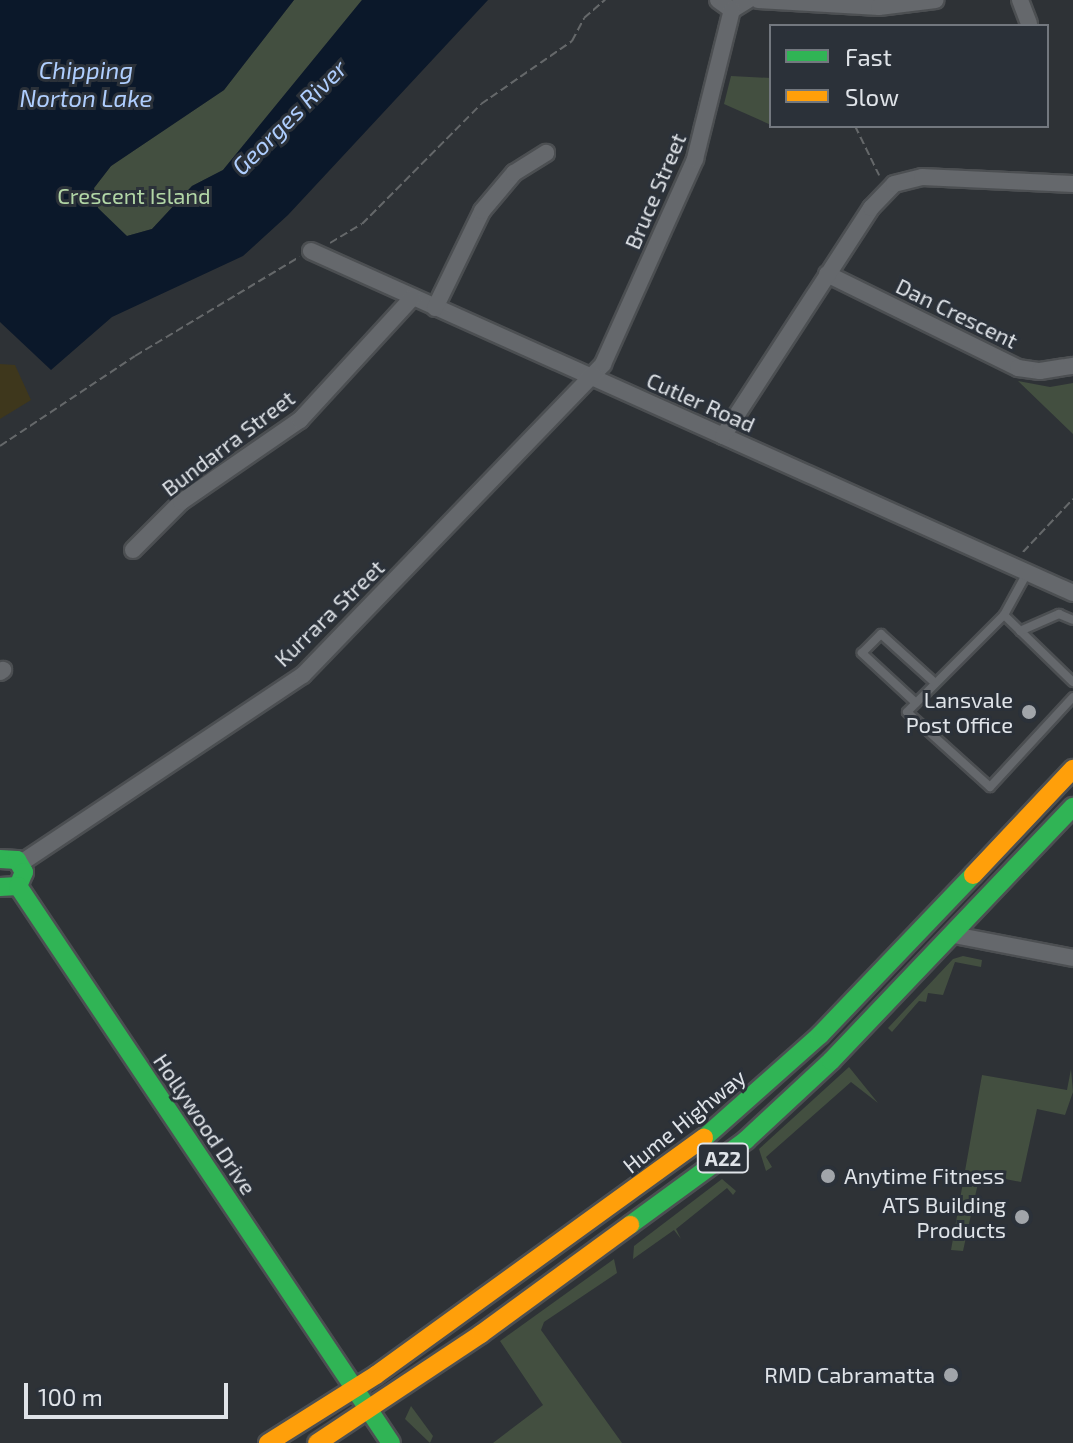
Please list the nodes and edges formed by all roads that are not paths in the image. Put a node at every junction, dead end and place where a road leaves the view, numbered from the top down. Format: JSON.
{"nodes":[{"id":1,"x":718,"y":0,"type":"edge"},
{"id":2,"x":748,"y":0,"type":"edge"},
{"id":3,"x":758,"y":0,"type":"edge"},
{"id":4,"x":936,"y":0,"type":"edge"},
{"id":5,"x":1020,"y":0,"type":"edge"},
{"id":6,"x":732,"y":10,"type":"junction"},
{"id":7,"x":1029,"y":23,"type":"dead end"},
{"id":8,"x":546,"y":153,"type":"dead end"},
{"id":9,"x":1073,"y":184,"type":"edge"},
{"id":10,"x":311,"y":251,"type":"road end"},
{"id":11,"x":827,"y":274,"type":"junction"},
{"id":12,"x":412,"y":298,"type":"junction"},
{"id":13,"x":435,"y":308,"type":"junction"},
{"id":14,"x":1073,"y":366,"type":"edge"},
{"id":15,"x":590,"y":377,"type":"junction"},
{"id":16,"x":723,"y":436,"type":"junction"},
{"id":17,"x":133,"y":550,"type":"dead end"},
{"id":18,"x":1027,"y":573,"type":"junction"},
{"id":19,"x":1073,"y":593,"type":"edge"},
{"id":20,"x":1004,"y":615,"type":"junction"},
{"id":21,"x":1073,"y":620,"type":"edge"},
{"id":22,"x":1020,"y":631,"type":"junction"},
{"id":23,"x":1073,"y":682,"type":"edge"},
{"id":24,"x":935,"y":683,"type":"junction"},
{"id":25,"x":1073,"y":697,"type":"edge"},
{"id":26,"x":916,"y":703,"type":"junction"},
{"id":27,"x":1073,"y":769,"type":"edge"},
{"id":28,"x":1073,"y":807,"type":"edge"},
{"id":29,"x":0,"y":859,"type":"edge"},
{"id":30,"x":21,"y":863,"type":"junction"},
{"id":31,"x":9,"y":886,"type":"edge"},
{"id":32,"x":954,"y":935,"type":"junction"},
{"id":33,"x":1073,"y":958,"type":"edge"},
{"id":34,"x":354,"y":1389,"type":"junction"},
{"id":35,"x":368,"y":1410,"type":"junction"},
{"id":36,"x":268,"y":1443,"type":"edge"},
{"id":37,"x":317,"y":1443,"type":"edge"},
{"id":38,"x":391,"y":1443,"type":"edge"}],
"edges":[{"from":1,"to":6,"type":"street"},
{"from":2,"to":6,"type":"street"},
{"from":3,"to":4,"type":"street"},
{"from":5,"to":7,"type":"street"},
{"from":6,"to":15,"type":"street","name":"Bruce Street"},
{"from":8,"to":13,"type":"street"},
{"from":9,"to":11,"type":"street"},
{"from":10,"to":12,"type":"street","name":"Cutler Road"},
{"from":11,"to":14,"type":"street","name":"Dan Crescent"},
{"from":11,"to":16,"type":"street"},
{"from":12,"to":13,"type":"street","name":"Cutler Road"},
{"from":12,"to":17,"type":"street","name":"Bundarra Street"},
{"from":13,"to":15,"type":"street","name":"Cutler Road"},
{"from":15,"to":16,"type":"street","name":"Cutler Road"},
{"from":15,"to":30,"type":"street","name":"Kurrara Street"},
{"from":16,"to":18,"type":"street","name":"Cutler Road"},
{"from":18,"to":19,"type":"street","name":"Cutler Road"},
{"from":18,"to":20,"type":"lane"},
{"from":20,"to":22,"type":"lane"},
{"from":20,"to":24,"type":"lane"},
{"from":21,"to":22,"type":"lane"},
{"from":22,"to":23,"type":"lane"},
{"from":24,"to":26,"type":"lane"},
{"from":24,"to":26,"type":"lane"},
{"from":25,"to":26,"type":"lane"},
{"from":27,"to":34,"type":"main road","name":"Hume Highway","number":"A22"},
{"from":28,"to":32,"type":"main road","number":"A22"},
{"from":29,"to":30,"type":"main road"},
{"from":30,"to":31,"type":"main road"},
{"from":31,"to":34,"type":"main road","name":"Hollywood Drive"},
{"from":32,"to":33,"type":"street"},
{"from":32,"to":35,"type":"main road","number":"A22"},
{"from":34,"to":35,"type":"main road","name":"Hollywood Drive"},
{"from":34,"to":36,"type":"main road","name":"Hume Highway","number":"A22"},
{"from":35,"to":37,"type":"main road","number":"A22"},
{"from":35,"to":38,"type":"main road","name":"Hollywood Drive"}]}
